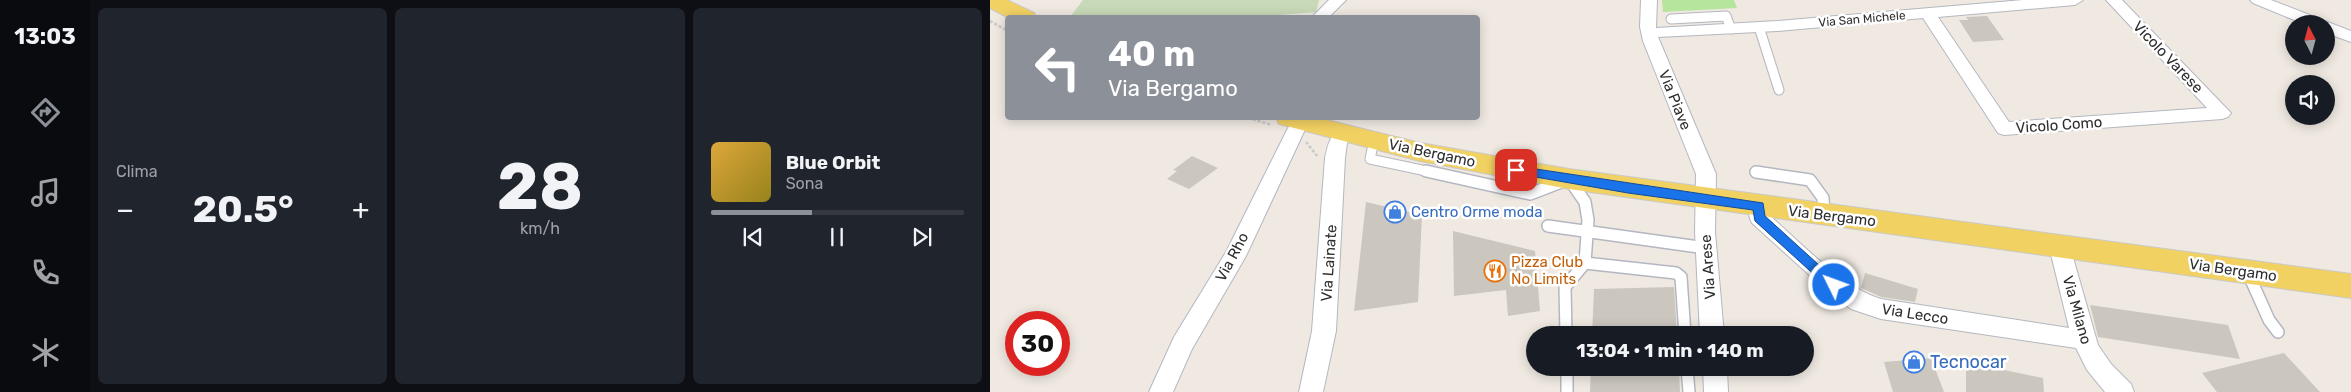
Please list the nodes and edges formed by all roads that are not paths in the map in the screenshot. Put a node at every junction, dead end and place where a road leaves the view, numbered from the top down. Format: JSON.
{"nodes":[{"id":1,"x":991,"y":0,"type":"edge"},
{"id":2,"x":1339,"y":0,"type":"edge"},
{"id":3,"x":1649,"y":0,"type":"edge"},
{"id":4,"x":2075,"y":0,"type":"edge"},
{"id":5,"x":2114,"y":0,"type":"edge"},
{"id":6,"x":2258,"y":0,"type":"edge"},
{"id":7,"x":1928,"y":14,"type":"junction"},
{"id":8,"x":1020,"y":15,"type":"edge"},
{"id":9,"x":1322,"y":15,"type":"edge"},
{"id":10,"x":1329,"y":15,"type":"edge"},
{"id":11,"x":2296,"y":15,"type":"edge"},
{"id":12,"x":1671,"y":19,"type":"dead end"},
{"id":13,"x":1759,"y":27,"type":"junction"},
{"id":14,"x":1731,"y":29,"type":"junction"},
{"id":15,"x":2335,"y":31,"type":"edge"},
{"id":16,"x":1649,"y":33,"type":"junction"},
{"id":17,"x":2351,"y":37,"type":"edge"},
{"id":18,"x":1780,"y":90,"type":"dead end"},
{"id":19,"x":2222,"y":113,"type":"joint"},
{"id":20,"x":1311,"y":125,"type":"edge"},
{"id":21,"x":1756,"y":172,"type":"dead end"},
{"id":22,"x":1569,"y":180,"type":"junction"},
{"id":23,"x":1707,"y":199,"type":"junction"},
{"id":24,"x":1758,"y":206,"type":"junction"},
{"id":25,"x":1824,"y":215,"type":"junction"},
{"id":26,"x":1548,"y":226,"type":"dead end"},
{"id":27,"x":1587,"y":231,"type":"junction"},
{"id":28,"x":2060,"y":246,"type":"junction"},
{"id":29,"x":1706,"y":248,"type":"junction"},
{"id":30,"x":1585,"y":263,"type":"junction"},
{"id":31,"x":2248,"y":272,"type":"junction"},
{"id":32,"x":2351,"y":286,"type":"edge"},
{"id":33,"x":1566,"y":326,"type":"edge"},
{"id":34,"x":1684,"y":326,"type":"edge"},
{"id":35,"x":1711,"y":326,"type":"edge"},
{"id":36,"x":2278,"y":332,"type":"dead end"},
{"id":37,"x":2084,"y":337,"type":"junction"},
{"id":38,"x":1567,"y":376,"type":"edge"},
{"id":39,"x":1688,"y":376,"type":"edge"},
{"id":40,"x":1715,"y":376,"type":"edge"},
{"id":41,"x":1161,"y":392,"type":"edge"},
{"id":42,"x":1311,"y":392,"type":"edge"},
{"id":43,"x":1568,"y":392,"type":"edge"},
{"id":44,"x":1689,"y":392,"type":"edge"},
{"id":45,"x":1716,"y":392,"type":"edge"},
{"id":46,"x":2122,"y":392,"type":"edge"}],
"edges":[{"from":1,"to":8,"type":"main road"},
{"from":2,"to":9,"type":"street"},
{"from":2,"to":10,"type":"street"},
{"from":3,"to":16,"type":"street","name":"Via Piave"},
{"from":4,"to":7,"type":"street","name":"Via San Michele"},
{"from":5,"to":19,"type":"street","name":"Vicolo Varese"},
{"from":6,"to":11,"type":"street"},
{"from":7,"to":13,"type":"street","name":"Via San Michele"},
{"from":7,"to":19,"type":"street","name":"Vicolo Como"},
{"from":12,"to":14,"type":"lane"},
{"from":13,"to":14,"type":"street","name":"Via San Michele"},
{"from":13,"to":18,"type":"lane"},
{"from":14,"to":16,"type":"street","name":"Via San Michele"},
{"from":15,"to":17,"type":"street"},
{"from":16,"to":23,"type":"street","name":"Via Piave"},
{"from":20,"to":22,"type":"main road","name":"Via Bergamo"},
{"from":20,"to":41,"type":"street","name":"Via Rho"},
{"from":20,"to":42,"type":"street","name":"Via Lainate"},
{"from":21,"to":25,"type":"lane"},
{"from":22,"to":23,"type":"main road","name":"Via Bergamo"},
{"from":22,"to":27,"type":"lane"},
{"from":23,"to":24,"type":"main road","name":"Via Bergamo"},
{"from":23,"to":29,"type":"street","name":"Via Arese"},
{"from":24,"to":25,"type":"main road","name":"Via Bergamo"},
{"from":24,"to":37,"type":"street","name":"Via Lecco"},
{"from":25,"to":28,"type":"main road","name":"Via Bergamo"},
{"from":26,"to":27,"type":"lane"},
{"from":27,"to":29,"type":"lane"},
{"from":27,"to":30,"type":"lane"},
{"from":28,"to":31,"type":"main road","name":"Via Bergamo"},
{"from":28,"to":37,"type":"street","name":"Via Milano"},
{"from":29,"to":35,"type":"street","name":"Via Arese"},
{"from":30,"to":33,"type":"lane"},
{"from":30,"to":34,"type":"lane"},
{"from":31,"to":32,"type":"main road","name":"Via Bergamo"},
{"from":31,"to":36,"type":"lane"},
{"from":37,"to":46,"type":"street","name":"Via Milano"},
{"from":38,"to":43,"type":"lane"},
{"from":39,"to":44,"type":"lane"},
{"from":40,"to":45,"type":"street"}]}
